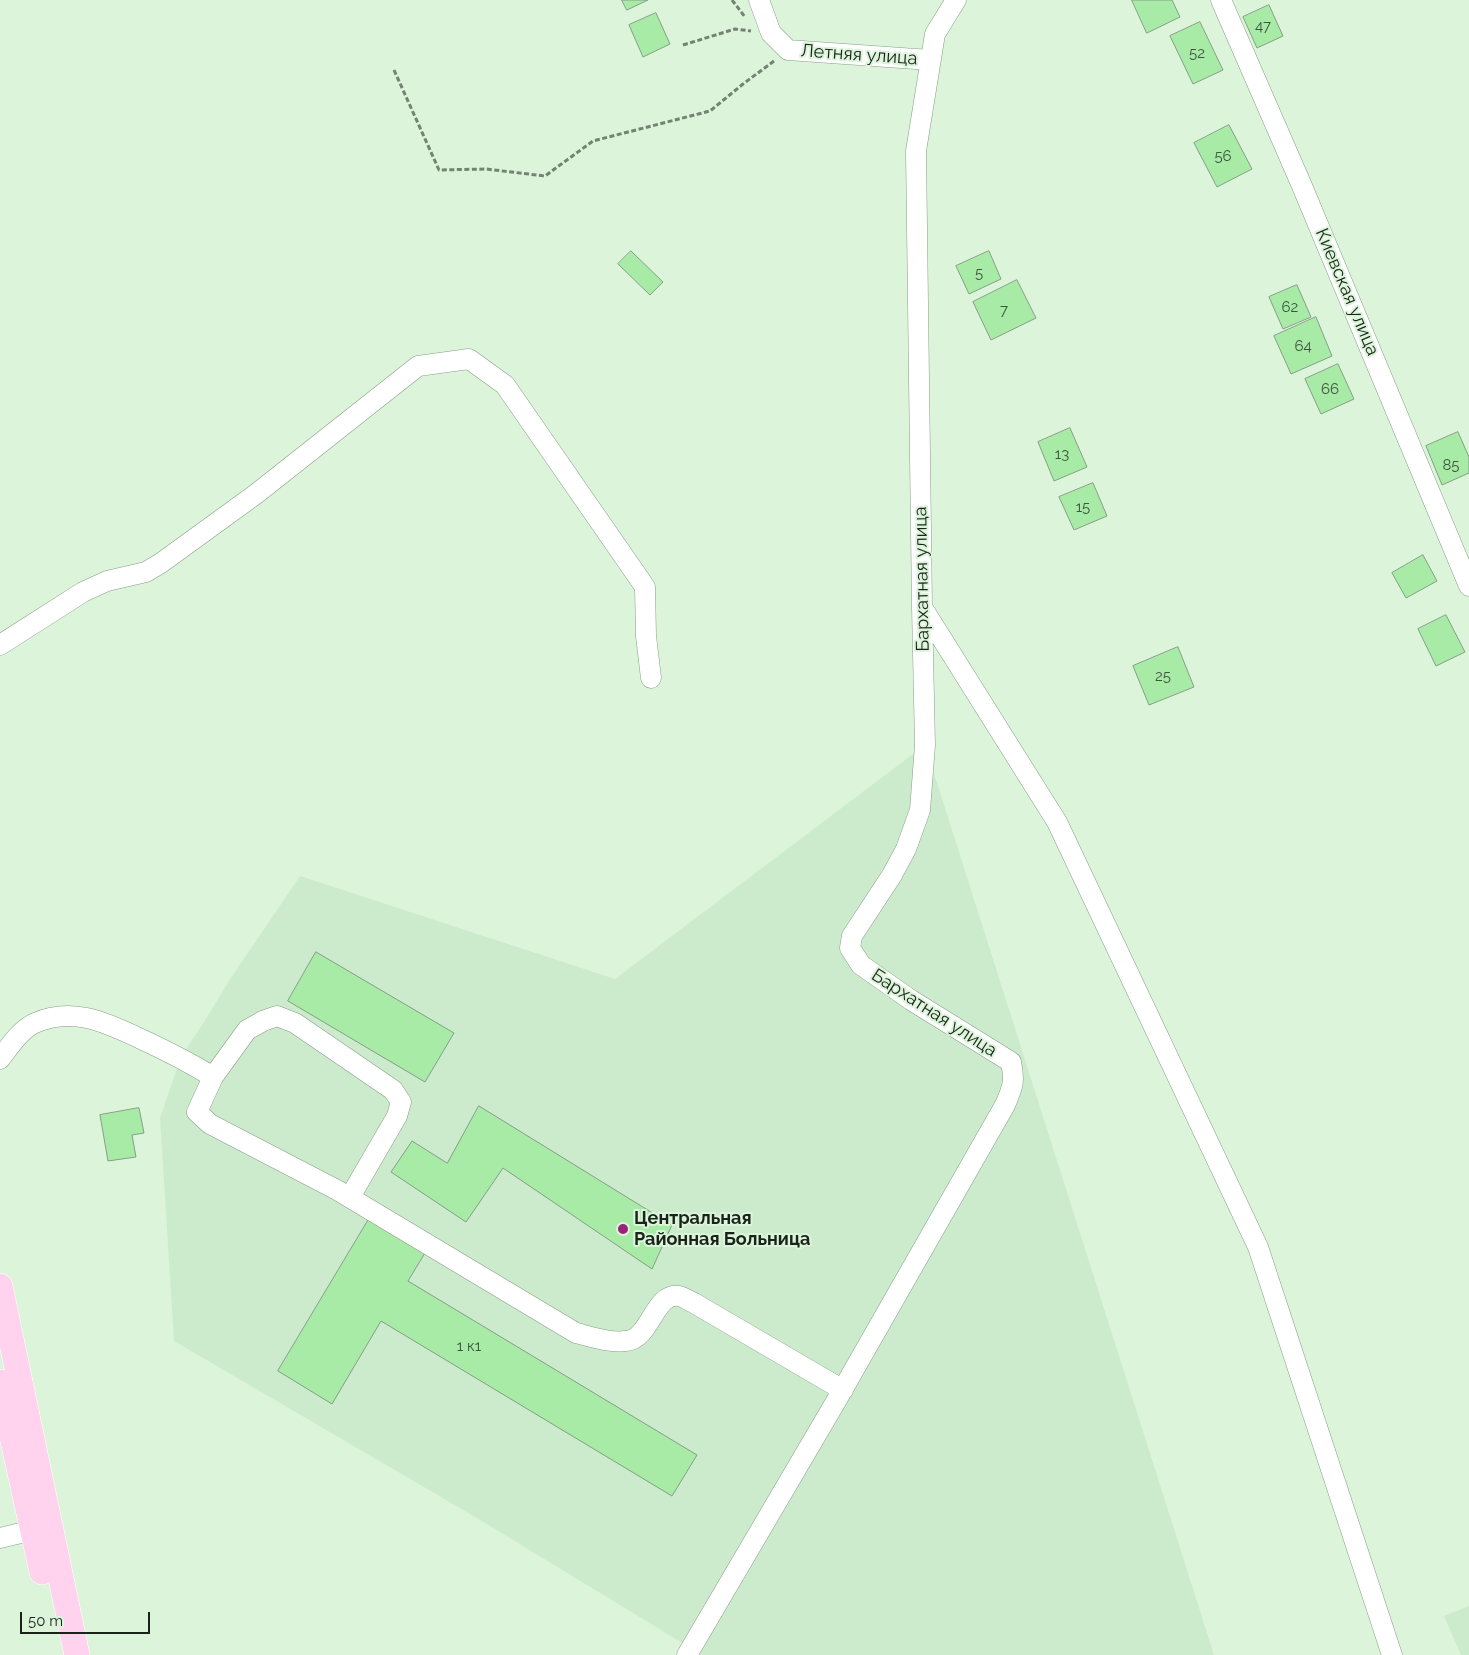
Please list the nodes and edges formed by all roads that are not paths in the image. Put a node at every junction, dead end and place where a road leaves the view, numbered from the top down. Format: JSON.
{"nodes":[{"id":1,"x":759,"y":0,"type":"edge"},
{"id":2,"x":956,"y":0,"type":"edge"},
{"id":3,"x":1221,"y":0,"type":"edge"},
{"id":4,"x":930,"y":60,"type":"junction"},
{"id":5,"x":1469,"y":586,"type":"edge"},
{"id":6,"x":922,"y":607,"type":"junction"},
{"id":7,"x":0,"y":645,"type":"edge"},
{"id":8,"x":651,"y":678,"type":"dead end"},
{"id":9,"x":0,"y":1058,"type":"edge"},
{"id":10,"x":213,"y":1077,"type":"junction"},
{"id":11,"x":350,"y":1197,"type":"junction"},
{"id":12,"x":1,"y":1289,"type":"edge"},
{"id":13,"x":0,"y":1382,"type":"edge"},
{"id":14,"x":843,"y":1390,"type":"junction"},
{"id":15,"x":33,"y":1530,"type":"junction"},
{"id":16,"x":0,"y":1538,"type":"edge"},
{"id":17,"x":61,"y":1655,"type":"edge"},
{"id":18,"x":77,"y":1655,"type":"edge"},
{"id":19,"x":687,"y":1655,"type":"edge"},
{"id":20,"x":1392,"y":1655,"type":"edge"}],
"edges":[{"from":1,"to":4,"type":"street","name":"Летняя улица"},
{"from":2,"to":4,"type":"street","name":"Бархатная улица"},
{"from":3,"to":5,"type":"street","name":"Киевская улица"},
{"from":4,"to":6,"type":"street","name":"Бархатная улица"},
{"from":6,"to":14,"type":"street","name":"Бархатная улица"},
{"from":6,"to":20,"type":"street"},
{"from":7,"to":8,"type":"street"},
{"from":9,"to":10,"type":"street"},
{"from":10,"to":11,"type":"street"},
{"from":10,"to":11,"type":"street"},
{"from":11,"to":14,"type":"street"},
{"from":12,"to":18,"type":"main road"},
{"from":13,"to":15,"type":"main road"},
{"from":14,"to":19,"type":"street"},
{"from":15,"to":16,"type":"street"},
{"from":15,"to":17,"type":"main road"}]}
